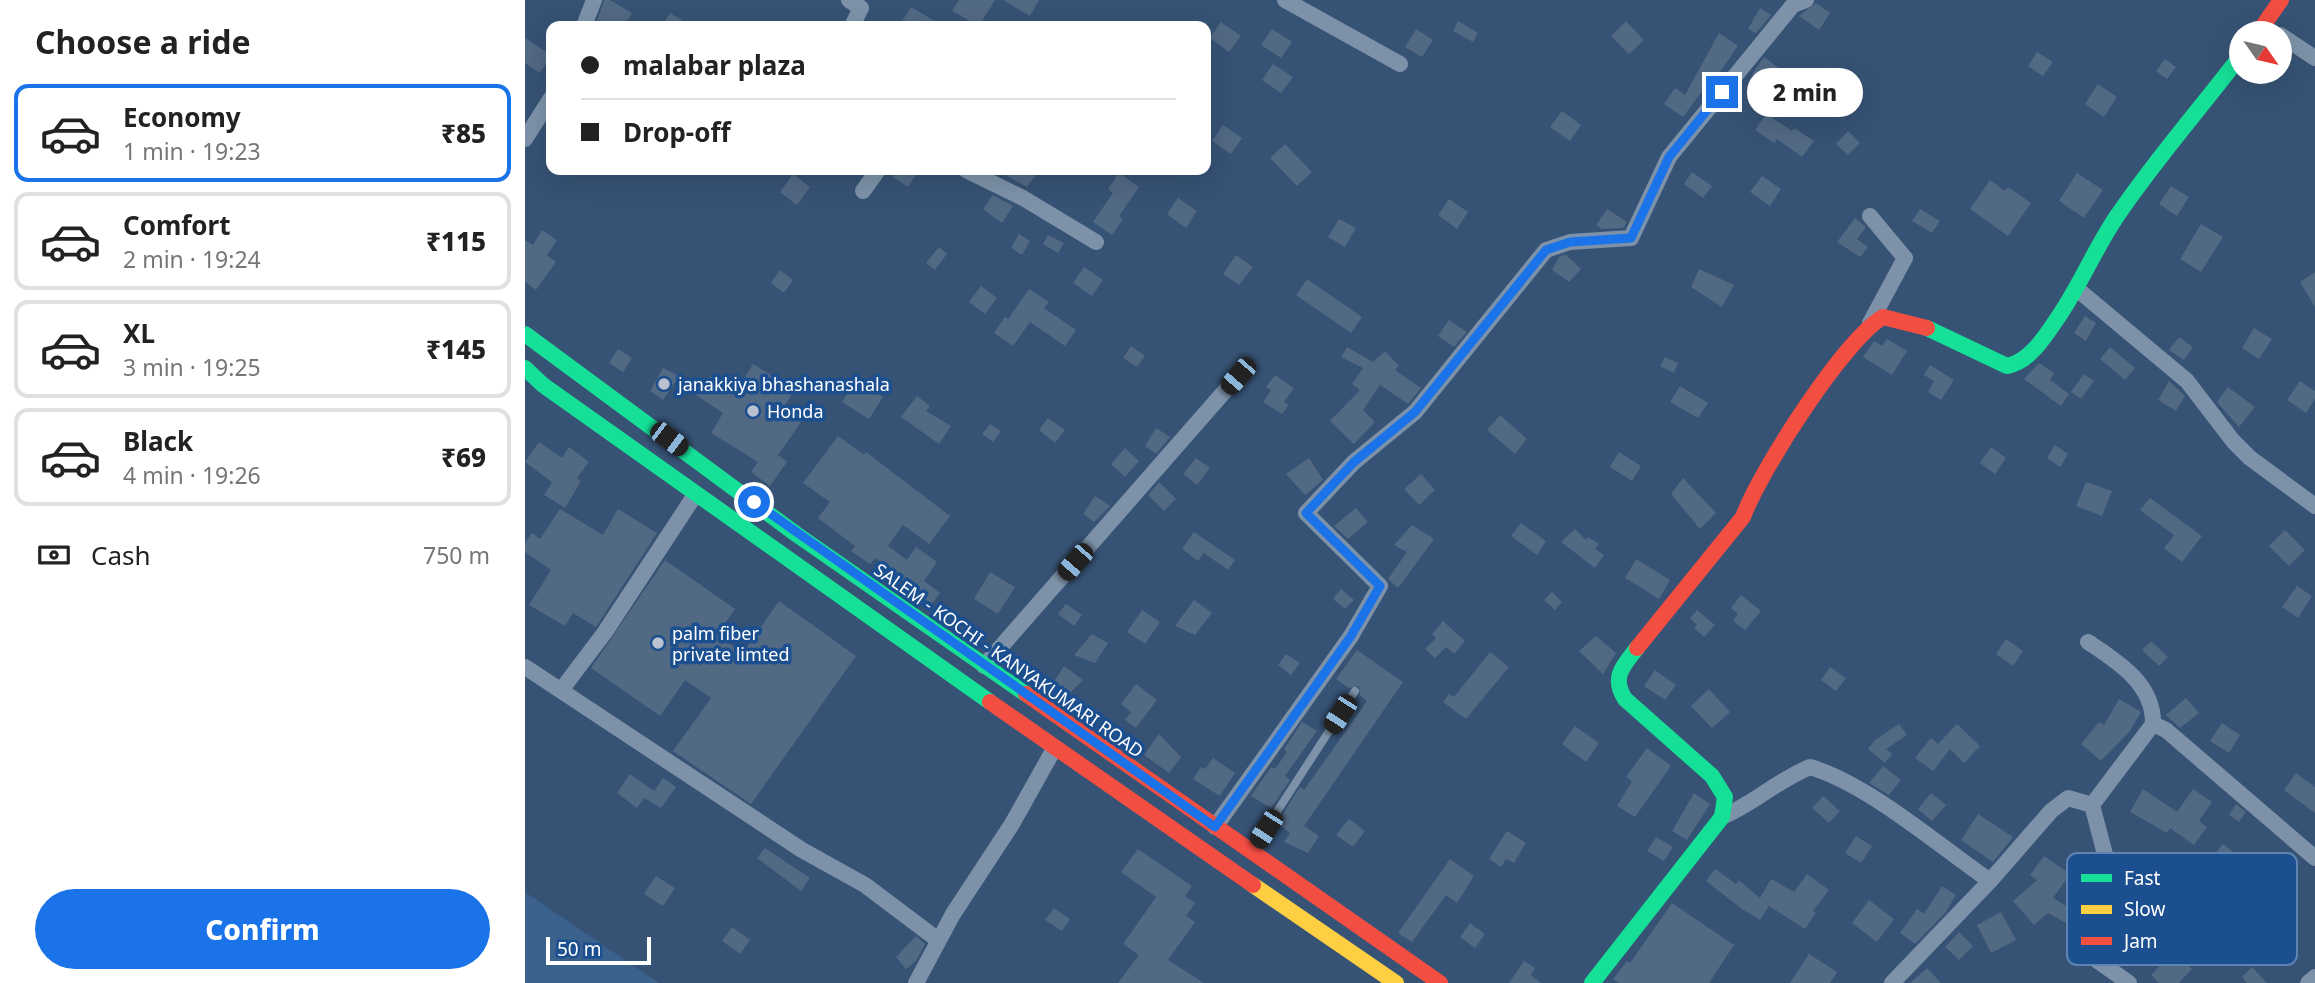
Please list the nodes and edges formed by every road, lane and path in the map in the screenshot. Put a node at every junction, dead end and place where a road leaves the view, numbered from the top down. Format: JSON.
{"nodes":[{"id":1,"x":594,"y":0,"type":"edge"},
{"id":2,"x":849,"y":0,"type":"edge"},
{"id":3,"x":1285,"y":0,"type":"edge"},
{"id":4,"x":1806,"y":0,"type":"edge"},
{"id":5,"x":2281,"y":0,"type":"edge"},
{"id":6,"x":586,"y":21,"type":"edge"},
{"id":7,"x":854,"y":21,"type":"edge"},
{"id":8,"x":2274,"y":21,"type":"edge"},
{"id":9,"x":2293,"y":45,"type":"edge"},
{"id":10,"x":2315,"y":58,"type":"edge"},
{"id":11,"x":1400,"y":64,"type":"dead end"},
{"id":12,"x":2229,"y":71,"type":"edge"},
{"id":13,"x":546,"y":106,"type":"edge"},
{"id":14,"x":525,"y":139,"type":"edge"},
{"id":15,"x":874,"y":175,"type":"edge"},
{"id":16,"x":976,"y":175,"type":"edge"},
{"id":17,"x":863,"y":191,"type":"dead end"},
{"id":18,"x":1870,"y":216,"type":"dead end"},
{"id":19,"x":1096,"y":242,"type":"dead end"},
{"id":20,"x":2077,"y":289,"type":"junction"},
{"id":21,"x":1870,"y":323,"type":"junction"},
{"id":22,"x":525,"y":334,"type":"edge"},
{"id":23,"x":525,"y":369,"type":"edge"},
{"id":24,"x":1238,"y":376,"type":"dead end"},
{"id":25,"x":695,"y":495,"type":"junction"},
{"id":26,"x":2315,"y":506,"type":"edge"},
{"id":27,"x":2088,"y":642,"type":"dead end"},
{"id":28,"x":984,"y":666,"type":"junction"},
{"id":29,"x":525,"y":667,"type":"edge"},
{"id":30,"x":562,"y":689,"type":"junction"},
{"id":31,"x":1355,"y":691,"type":"dead end"},
{"id":32,"x":2153,"y":724,"type":"junction"},
{"id":33,"x":1054,"y":749,"type":"junction"},
{"id":34,"x":2092,"y":805,"type":"junction"},
{"id":35,"x":1729,"y":814,"type":"junction"},
{"id":36,"x":1215,"y":827,"type":"junction"},
{"id":37,"x":1251,"y":852,"type":"junction"},
{"id":38,"x":2104,"y":853,"type":"edge"},
{"id":39,"x":2315,"y":858,"type":"edge"},
{"id":40,"x":1990,"y":881,"type":"junction"},
{"id":41,"x":938,"y":940,"type":"junction"},
{"id":42,"x":2104,"y":965,"type":"edge"},
{"id":43,"x":2315,"y":977,"type":"edge"},
{"id":44,"x":916,"y":983,"type":"edge"},
{"id":45,"x":1396,"y":983,"type":"edge"},
{"id":46,"x":1440,"y":983,"type":"edge"},
{"id":47,"x":1592,"y":983,"type":"edge"},
{"id":48,"x":1892,"y":983,"type":"edge"},
{"id":49,"x":2129,"y":983,"type":"edge"},
{"id":50,"x":2308,"y":983,"type":"edge"}],
"edges":[{"from":1,"to":6,"type":"street"},
{"from":2,"to":7,"type":"street"},
{"from":3,"to":11,"type":"street"},
{"from":4,"to":36,"type":"street"},
{"from":5,"to":8,"type":"main road"},
{"from":9,"to":10,"type":"street"},
{"from":12,"to":20,"type":"main road"},
{"from":13,"to":14,"type":"street"},
{"from":15,"to":17,"type":"street"},
{"from":16,"to":19,"type":"street"},
{"from":18,"to":21,"type":"street"},
{"from":20,"to":21,"type":"main road"},
{"from":20,"to":26,"type":"street"},
{"from":21,"to":35,"type":"main road"},
{"from":22,"to":28,"type":"main road","name":"SALEM - KOCHI - KANYAKUMARI ROAD"},
{"from":23,"to":25,"type":"main road"},
{"from":24,"to":28,"type":"street"},
{"from":25,"to":30,"type":"street"},
{"from":25,"to":33,"type":"main road"},
{"from":27,"to":32,"type":"street"},
{"from":28,"to":36,"type":"main road","name":"SALEM - KOCHI - KANYAKUMARI ROAD"},
{"from":29,"to":30,"type":"street"},
{"from":30,"to":41,"type":"street"},
{"from":31,"to":37,"type":"lane"},
{"from":32,"to":34,"type":"street"},
{"from":32,"to":39,"type":"street"},
{"from":33,"to":41,"type":"street"},
{"from":33,"to":45,"type":"main road"},
{"from":34,"to":38,"type":"street"},
{"from":34,"to":40,"type":"street"},
{"from":35,"to":40,"type":"street"},
{"from":35,"to":47,"type":"main road"},
{"from":36,"to":37,"type":"main road","name":"SALEM - KOCHI - KANYAKUMARI ROAD"},
{"from":37,"to":46,"type":"main road","name":"SALEM - KOCHI - KANYAKUMARI ROAD"},
{"from":40,"to":48,"type":"street"},
{"from":41,"to":44,"type":"street"},
{"from":42,"to":49,"type":"street"},
{"from":43,"to":50,"type":"street"}]}
